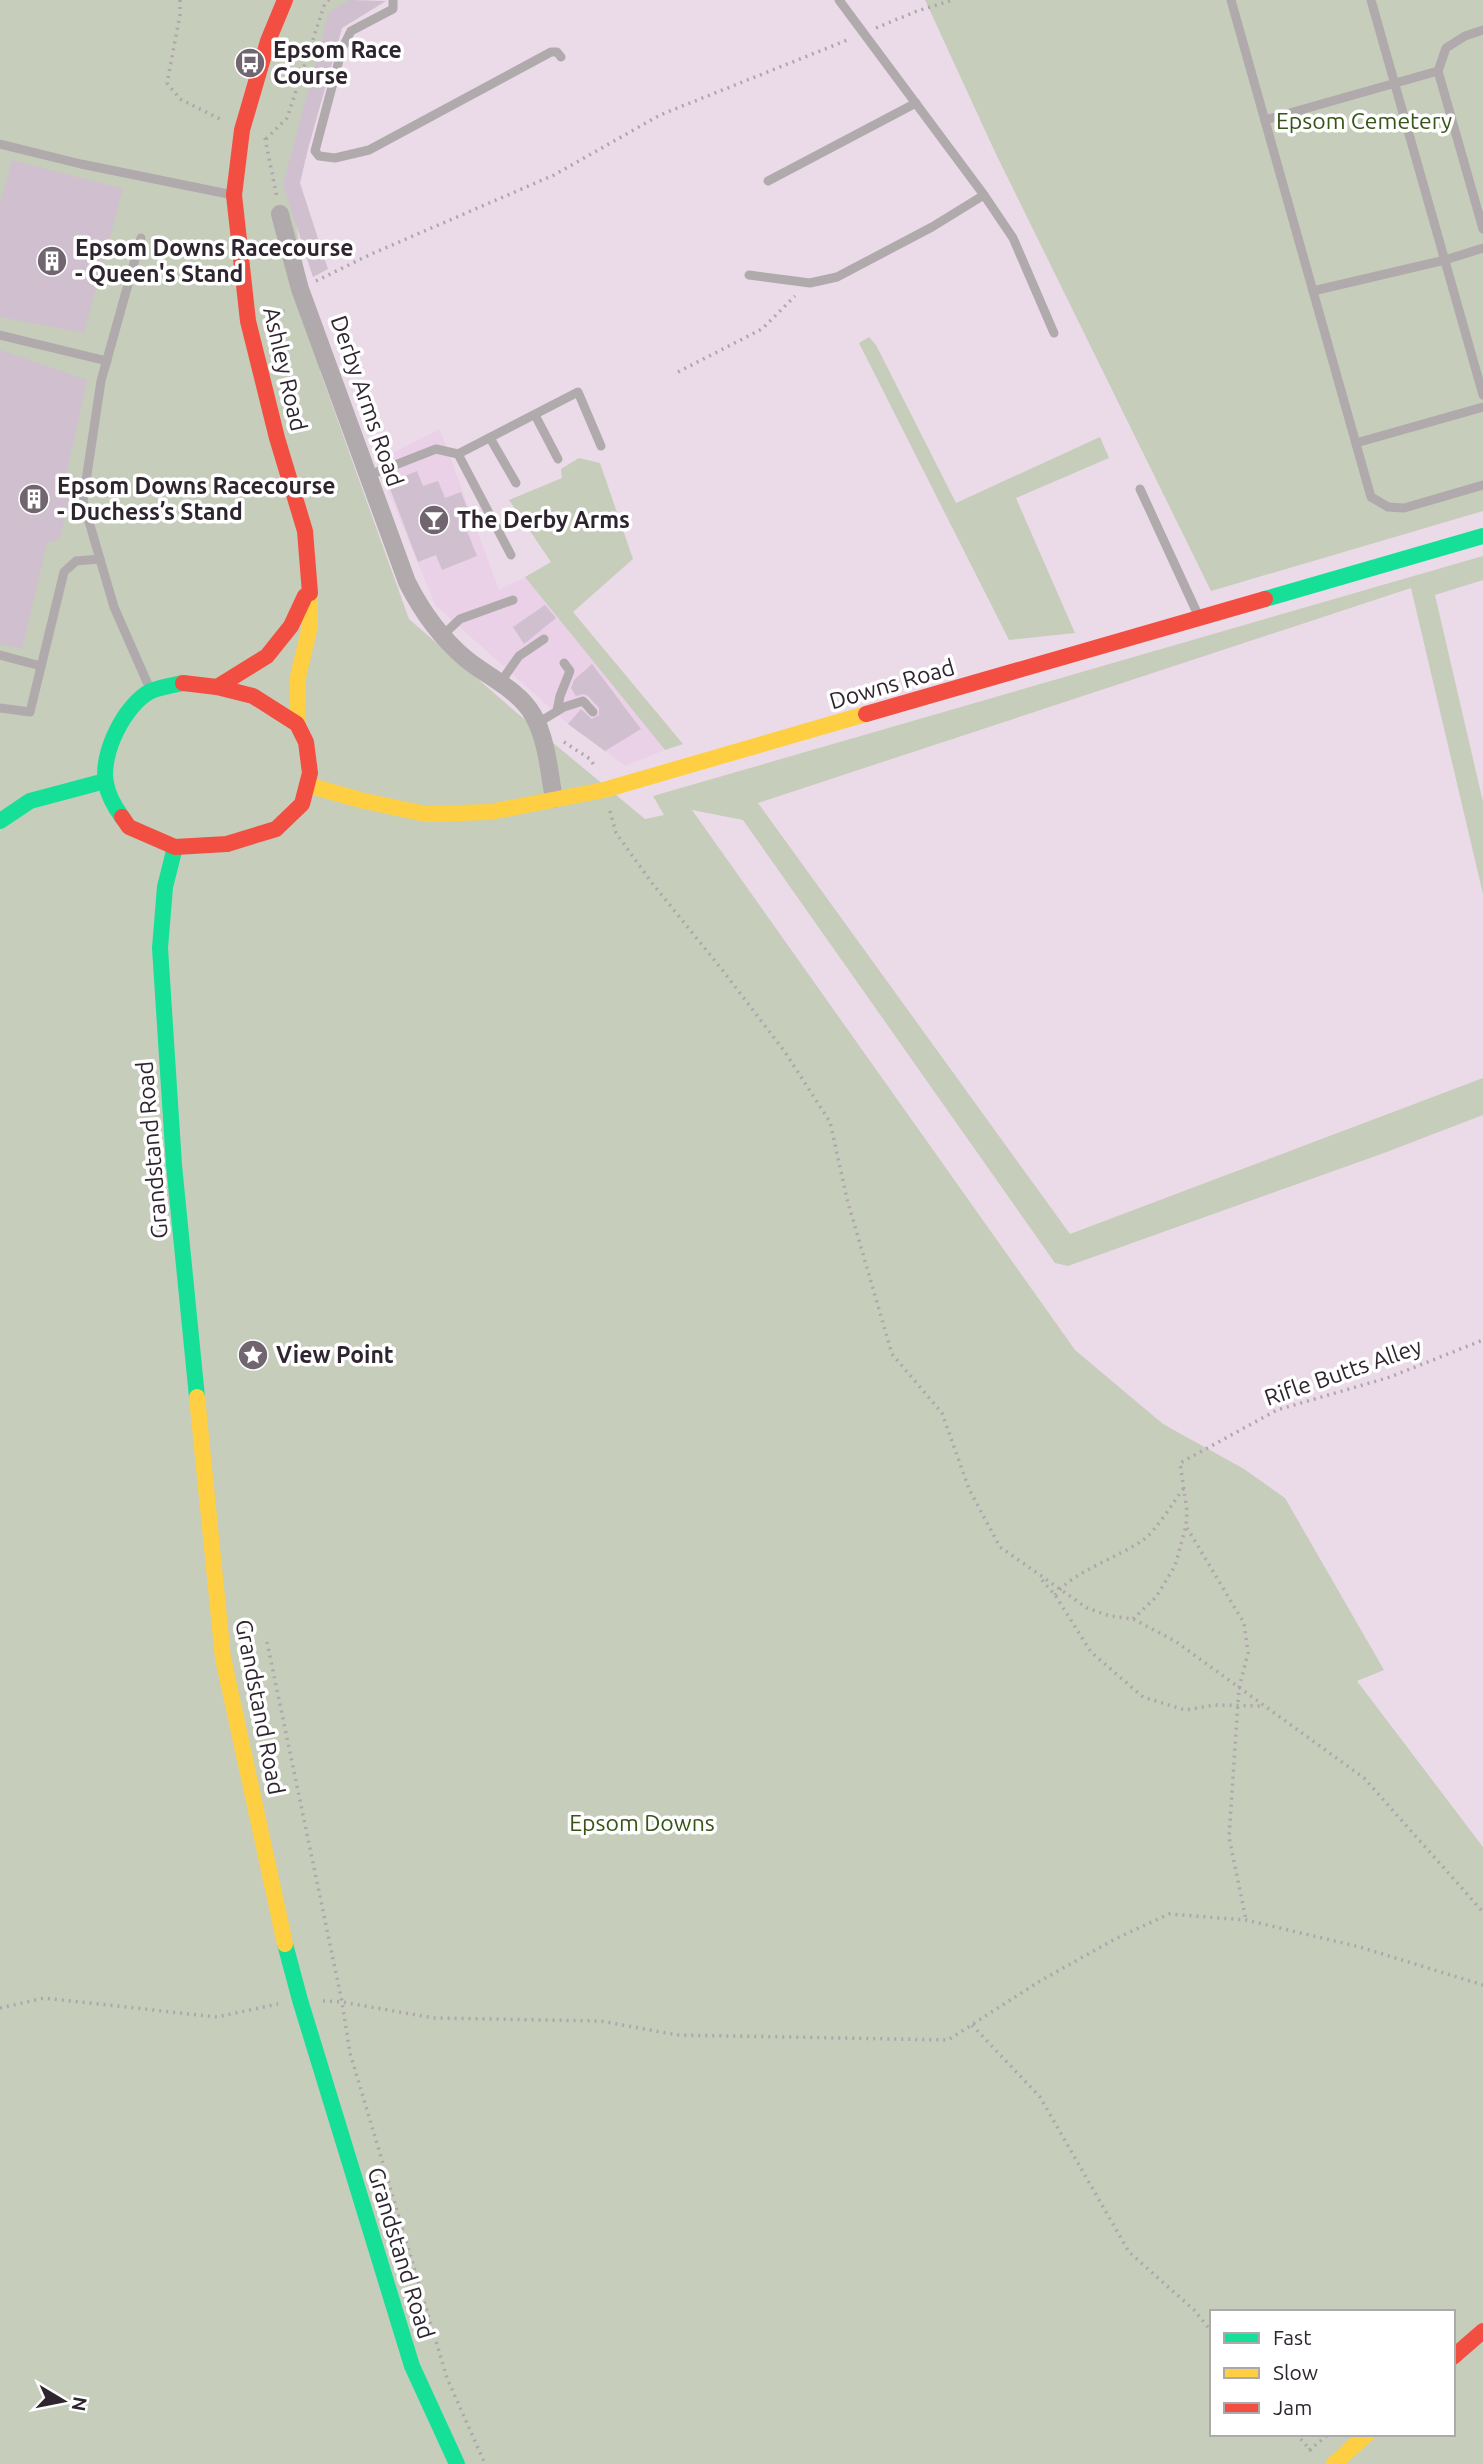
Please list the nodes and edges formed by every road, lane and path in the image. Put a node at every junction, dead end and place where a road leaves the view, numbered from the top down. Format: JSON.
{"nodes":[{"id":1,"x":180,"y":0,"type":"edge"},
{"id":2,"x":285,"y":0,"type":"edge"},
{"id":3,"x":329,"y":0,"type":"edge"},
{"id":4,"x":393,"y":0,"type":"edge"},
{"id":5,"x":839,"y":0,"type":"edge"},
{"id":6,"x":953,"y":0,"type":"edge"},
{"id":7,"x":1231,"y":0,"type":"edge"},
{"id":8,"x":1371,"y":0,"type":"edge"},
{"id":9,"x":1483,"y":30,"type":"edge"},
{"id":10,"x":864,"y":33,"type":"junction"},
{"id":11,"x":561,"y":57,"type":"dead end"},
{"id":12,"x":1438,"y":71,"type":"junction"},
{"id":13,"x":1395,"y":83,"type":"junction"},
{"id":14,"x":916,"y":103,"type":"junction"},
{"id":15,"x":1265,"y":120,"type":"junction"},
{"id":16,"x":242,"y":130,"type":"junction"},
{"id":17,"x":267,"y":138,"type":"junction"},
{"id":18,"x":0,"y":144,"type":"edge"},
{"id":19,"x":768,"y":181,"type":"dead end"},
{"id":20,"x":234,"y":195,"type":"junction"},
{"id":21,"x":984,"y":195,"type":"junction"},
{"id":22,"x":280,"y":214,"type":"joint"},
{"id":23,"x":1483,"y":229,"type":"edge"},
{"id":24,"x":141,"y":238,"type":"dead end"},
{"id":25,"x":1483,"y":248,"type":"edge"},
{"id":26,"x":1445,"y":260,"type":"junction"},
{"id":27,"x":749,"y":275,"type":"dead end"},
{"id":28,"x":810,"y":283,"type":"junction"},
{"id":29,"x":300,"y":289,"type":"junction"},
{"id":30,"x":1313,"y":291,"type":"junction"},
{"id":31,"x":307,"y":306,"type":"junction"},
{"id":32,"x":248,"y":321,"type":"junction"},
{"id":33,"x":1054,"y":333,"type":"dead end"},
{"id":34,"x":0,"y":335,"type":"edge"},
{"id":35,"x":107,"y":361,"type":"junction"},
{"id":36,"x":678,"y":372,"type":"dead end"},
{"id":37,"x":1483,"y":395,"type":"edge"},
{"id":38,"x":1483,"y":407,"type":"edge"},
{"id":39,"x":535,"y":415,"type":"junction"},
{"id":40,"x":490,"y":438,"type":"junction"},
{"id":41,"x":1356,"y":443,"type":"junction"},
{"id":42,"x":601,"y":446,"type":"dead end"},
{"id":43,"x":458,"y":454,"type":"junction"},
{"id":44,"x":558,"y":459,"type":"dead end"},
{"id":45,"x":367,"y":476,"type":"junction"},
{"id":46,"x":516,"y":484,"type":"dead end"},
{"id":47,"x":1483,"y":485,"type":"edge"},
{"id":48,"x":1140,"y":489,"type":"dead end"},
{"id":49,"x":1483,"y":536,"type":"edge"},
{"id":50,"x":511,"y":555,"type":"dead end"},
{"id":51,"x":100,"y":559,"type":"junction"},
{"id":52,"x":310,"y":584,"type":"junction"},
{"id":53,"x":513,"y":600,"type":"dead end"},
{"id":54,"x":1200,"y":618,"type":"junction"},
{"id":55,"x":443,"y":635,"type":"junction"},
{"id":56,"x":544,"y":639,"type":"dead end"},
{"id":57,"x":0,"y":655,"type":"edge"},
{"id":58,"x":564,"y":663,"type":"dead end"},
{"id":59,"x":41,"y":666,"type":"junction"},
{"id":60,"x":500,"y":683,"type":"junction"},
{"id":61,"x":217,"y":687,"type":"junction"},
{"id":62,"x":151,"y":691,"type":"junction"},
{"id":63,"x":0,"y":708,"type":"edge"},
{"id":64,"x":557,"y":711,"type":"junction"},
{"id":65,"x":593,"y":712,"type":"dead end"},
{"id":66,"x":297,"y":724,"type":"junction"},
{"id":67,"x":539,"y":731,"type":"junction"},
{"id":68,"x":105,"y":781,"type":"junction"},
{"id":69,"x":307,"y":785,"type":"junction"},
{"id":70,"x":604,"y":790,"type":"junction"},
{"id":71,"x":554,"y":799,"type":"junction"},
{"id":72,"x":0,"y":821,"type":"edge"},
{"id":73,"x":175,"y":848,"type":"junction"},
{"id":74,"x":1483,"y":1340,"type":"edge"},
{"id":75,"x":1184,"y":1488,"type":"junction"},
{"id":76,"x":1186,"y":1526,"type":"junction"},
{"id":77,"x":1040,"y":1577,"type":"junction"},
{"id":78,"x":1059,"y":1589,"type":"junction"},
{"id":79,"x":1055,"y":1595,"type":"junction"},
{"id":80,"x":1133,"y":1619,"type":"junction"},
{"id":81,"x":267,"y":1643,"type":"dead end"},
{"id":82,"x":1239,"y":1688,"type":"junction"},
{"id":83,"x":1238,"y":1705,"type":"junction"},
{"id":84,"x":1263,"y":1706,"type":"junction"},
{"id":85,"x":1483,"y":1912,"type":"edge"},
{"id":86,"x":1246,"y":1920,"type":"junction"},
{"id":87,"x":1483,"y":1985,"type":"edge"},
{"id":88,"x":300,"y":2000,"type":"junction"},
{"id":89,"x":342,"y":2002,"type":"junction"},
{"id":90,"x":0,"y":2008,"type":"edge"},
{"id":91,"x":972,"y":2024,"type":"junction"},
{"id":92,"x":1210,"y":2330,"type":"edge"},
{"id":93,"x":1483,"y":2331,"type":"edge"},
{"id":94,"x":1455,"y":2355,"type":"edge"},
{"id":95,"x":1298,"y":2436,"type":"edge"},
{"id":96,"x":1326,"y":2436,"type":"edge"},
{"id":97,"x":1365,"y":2436,"type":"edge"},
{"id":98,"x":1309,"y":2450,"type":"junction"},
{"id":99,"x":1316,"y":2455,"type":"dead end"},
{"id":100,"x":457,"y":2464,"type":"edge"},
{"id":101,"x":485,"y":2464,"type":"edge"},
{"id":102,"x":1334,"y":2464,"type":"edge"}],
"edges":[{"from":1,"to":16,"type":"path"},
{"from":2,"to":16,"type":"main road","name":"Ashley Road"},
{"from":3,"to":17,"type":"path"},
{"from":4,"to":11,"type":"lane"},
{"from":5,"to":10,"type":"lane"},
{"from":6,"to":10,"type":"path"},
{"from":7,"to":15,"type":"lane"},
{"from":8,"to":13,"type":"lane"},
{"from":9,"to":12,"type":"lane"},
{"from":10,"to":14,"type":"lane"},
{"from":10,"to":29,"type":"path"},
{"from":12,"to":13,"type":"lane"},
{"from":12,"to":23,"type":"lane"},
{"from":13,"to":15,"type":"lane"},
{"from":13,"to":26,"type":"lane"},
{"from":14,"to":19,"type":"lane"},
{"from":14,"to":21,"type":"lane"},
{"from":15,"to":30,"type":"lane"},
{"from":16,"to":17,"type":"path"},
{"from":16,"to":20,"type":"main road","name":"Ashley Road"},
{"from":17,"to":22,"type":"path"},
{"from":18,"to":20,"type":"lane"},
{"from":20,"to":32,"type":"main road","name":"Ashley Road"},
{"from":21,"to":28,"type":"lane"},
{"from":21,"to":33,"type":"lane"},
{"from":22,"to":29,"type":"street","name":"Derby Arms Road"},
{"from":24,"to":35,"type":"lane"},
{"from":25,"to":26,"type":"lane"},
{"from":26,"to":30,"type":"lane"},
{"from":26,"to":37,"type":"lane"},
{"from":27,"to":28,"type":"lane"},
{"from":28,"to":36,"type":"path"},
{"from":29,"to":31,"type":"street","name":"Derby Arms Road"},
{"from":30,"to":41,"type":"lane"},
{"from":31,"to":32,"type":"path"},
{"from":31,"to":45,"type":"street","name":"Derby Arms Road"},
{"from":32,"to":52,"type":"main road","name":"Ashley Road"},
{"from":34,"to":35,"type":"lane"},
{"from":35,"to":51,"type":"lane"},
{"from":38,"to":41,"type":"lane"},
{"from":39,"to":40,"type":"lane"},
{"from":39,"to":42,"type":"lane"},
{"from":39,"to":44,"type":"lane"},
{"from":40,"to":43,"type":"lane"},
{"from":40,"to":46,"type":"lane"},
{"from":41,"to":47,"type":"lane"},
{"from":43,"to":45,"type":"lane"},
{"from":43,"to":50,"type":"lane"},
{"from":45,"to":55,"type":"street","name":"Derby Arms Road"},
{"from":48,"to":54,"type":"lane"},
{"from":49,"to":54,"type":"main road","name":"Downs Road"},
{"from":51,"to":59,"type":"lane"},
{"from":51,"to":62,"type":"lane"},
{"from":52,"to":61,"type":"main road","name":"Ashley Road"},
{"from":52,"to":66,"type":"main road","name":"Ashley Road"},
{"from":53,"to":55,"type":"lane"},
{"from":54,"to":70,"type":"main road","name":"Downs Road"},
{"from":55,"to":60,"type":"street","name":"Derby Arms Road"},
{"from":56,"to":60,"type":"lane"},
{"from":57,"to":59,"type":"lane"},
{"from":58,"to":64,"type":"lane"},
{"from":59,"to":63,"type":"lane"},
{"from":60,"to":67,"type":"street","name":"Derby Arms Road"},
{"from":61,"to":62,"type":"main road"},
{"from":61,"to":66,"type":"main road"},
{"from":62,"to":68,"type":"main road"},
{"from":64,"to":65,"type":"lane"},
{"from":64,"to":67,"type":"lane"},
{"from":66,"to":69,"type":"main road"},
{"from":67,"to":70,"type":"path"},
{"from":67,"to":71,"type":"street","name":"Derby Arms Road"},
{"from":68,"to":72,"type":"main road"},
{"from":68,"to":73,"type":"main road"},
{"from":69,"to":71,"type":"main road","name":"Downs Road"},
{"from":69,"to":73,"type":"main road"},
{"from":70,"to":71,"type":"main road","name":"Downs Road"},
{"from":70,"to":77,"type":"path"},
{"from":73,"to":88,"type":"main road","name":"Grandstand Road"},
{"from":74,"to":75,"type":"path","name":"Rifle Butts Alley"},
{"from":75,"to":76,"type":"path"},
{"from":75,"to":78,"type":"path"},
{"from":76,"to":80,"type":"path"},
{"from":76,"to":82,"type":"path"},
{"from":77,"to":78,"type":"path"},
{"from":77,"to":79,"type":"path"},
{"from":78,"to":79,"type":"path"},
{"from":78,"to":80,"type":"path"},
{"from":79,"to":83,"type":"path"},
{"from":80,"to":82,"type":"path"},
{"from":81,"to":89,"type":"path"},
{"from":82,"to":83,"type":"path"},
{"from":82,"to":84,"type":"path"},
{"from":83,"to":84,"type":"path"},
{"from":83,"to":86,"type":"path"},
{"from":84,"to":85,"type":"path"},
{"from":86,"to":87,"type":"path"},
{"from":86,"to":91,"type":"path"},
{"from":88,"to":89,"type":"path"},
{"from":88,"to":90,"type":"path"},
{"from":88,"to":100,"type":"main road","name":"Grandstand Road"},
{"from":89,"to":91,"type":"path"},
{"from":89,"to":101,"type":"path"},
{"from":91,"to":92,"type":"path"},
{"from":93,"to":94,"type":"main road"},
{"from":95,"to":98,"type":"path"},
{"from":96,"to":98,"type":"path"},
{"from":97,"to":102,"type":"main road"},
{"from":98,"to":99,"type":"path"}]}
